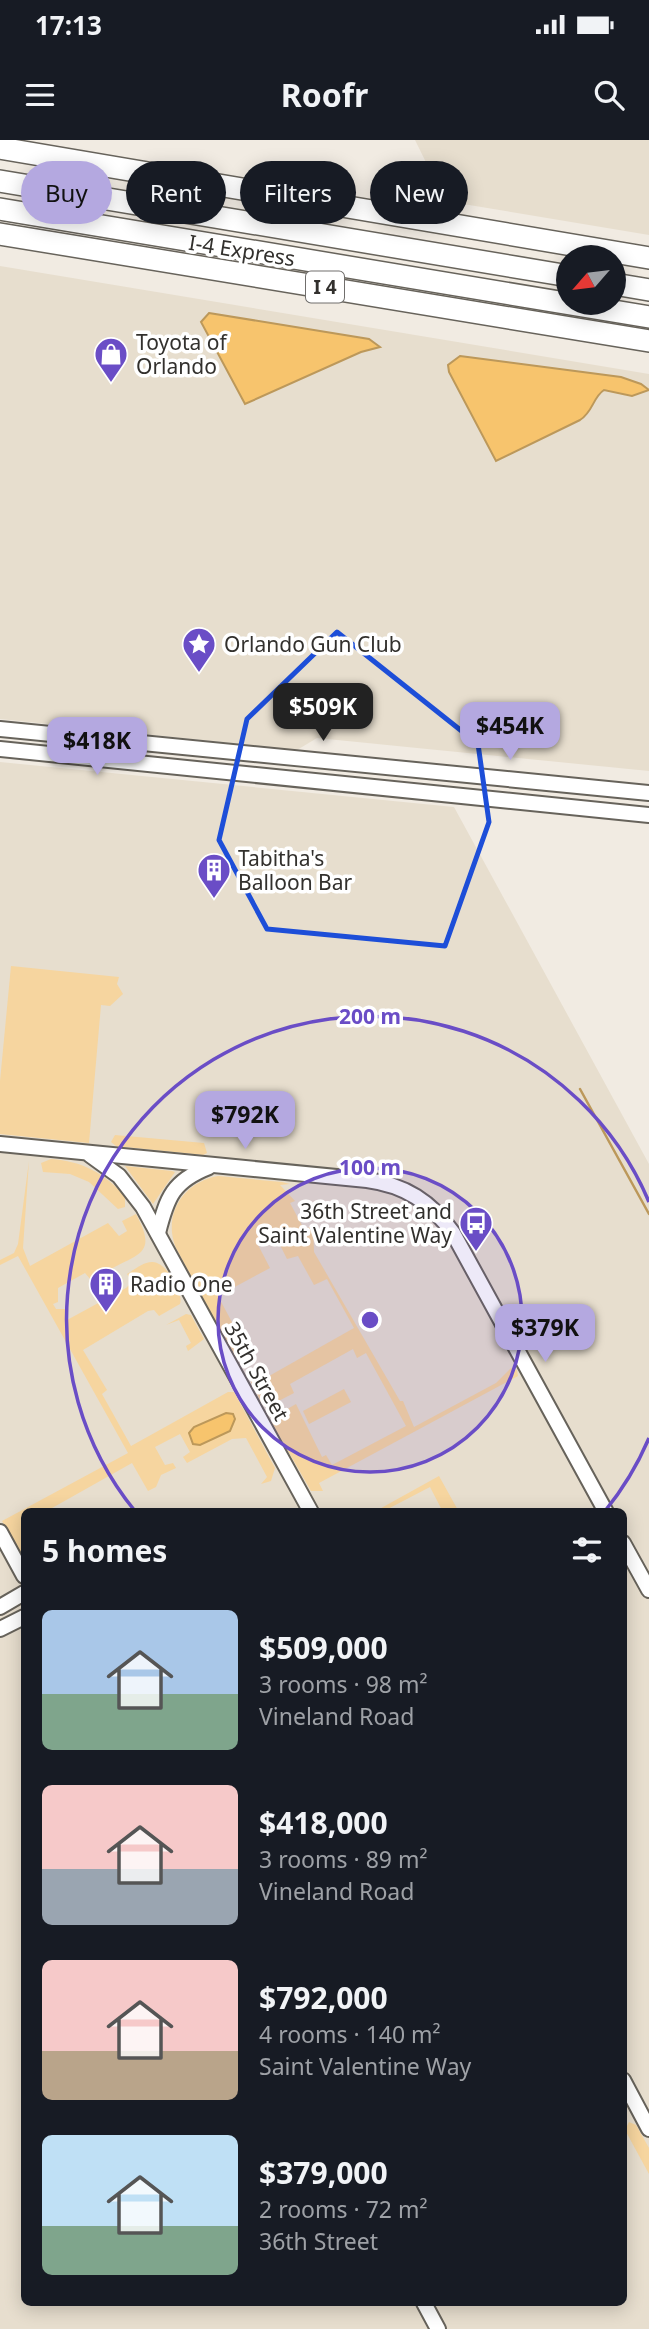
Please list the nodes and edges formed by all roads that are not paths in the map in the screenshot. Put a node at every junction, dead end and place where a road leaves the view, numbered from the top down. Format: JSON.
{"nodes":[{"id":1,"x":0,"y":148,"type":"edge"},
{"id":2,"x":0,"y":181,"type":"edge"},
{"id":3,"x":0,"y":209,"type":"edge"},
{"id":4,"x":0,"y":234,"type":"edge"},
{"id":5,"x":649,"y":258,"type":"edge"},
{"id":6,"x":556,"y":274,"type":"edge"},
{"id":7,"x":626,"y":286,"type":"edge"},
{"id":8,"x":649,"y":289,"type":"edge"},
{"id":9,"x":649,"y":317,"type":"edge"},
{"id":10,"x":649,"y":341,"type":"edge"},
{"id":11,"x":0,"y":729,"type":"edge"},
{"id":12,"x":101,"y":739,"type":"junction"},
{"id":13,"x":0,"y":749,"type":"edge"},
{"id":14,"x":275,"y":756,"type":"junction"},
{"id":15,"x":99,"y":759,"type":"junction"},
{"id":16,"x":275,"y":777,"type":"junction"},
{"id":17,"x":649,"y":793,"type":"edge"},
{"id":18,"x":649,"y":815,"type":"edge"},
{"id":19,"x":0,"y":1144,"type":"edge"},
{"id":20,"x":89,"y":1154,"type":"junction"},
{"id":21,"x":212,"y":1166,"type":"junction"},
{"id":22,"x":158,"y":1233,"type":"junction"},
{"id":23,"x":309,"y":1508,"type":"edge"},
{"id":24,"x":604,"y":1508,"type":"edge"},
{"id":25,"x":0,"y":1532,"type":"edge"},
{"id":26,"x":627,"y":1550,"type":"edge"},
{"id":27,"x":21,"y":1570,"type":"edge"},
{"id":28,"x":649,"y":1590,"type":"edge"},
{"id":29,"x":21,"y":1595,"type":"edge"},
{"id":30,"x":0,"y":1607,"type":"edge"},
{"id":31,"x":21,"y":1618,"type":"edge"},
{"id":32,"x":0,"y":1629,"type":"edge"},
{"id":33,"x":627,"y":2088,"type":"edge"},
{"id":34,"x":649,"y":2129,"type":"edge"},
{"id":35,"x":426,"y":2306,"type":"edge"},
{"id":36,"x":438,"y":2329,"type":"edge"}],
"edges":[{"from":1,"to":5,"type":"highway"},
{"from":2,"to":6,"type":"highway","name":"I-4 Express"},
{"from":3,"to":9,"type":"highway","name":"I-4 Express"},
{"from":4,"to":10,"type":"highway","number":"I 4"},
{"from":7,"to":8,"type":"highway"},
{"from":11,"to":12,"type":"street"},
{"from":12,"to":14,"type":"street"},
{"from":12,"to":15,"type":"street"},
{"from":13,"to":15,"type":"street"},
{"from":14,"to":16,"type":"street"},
{"from":14,"to":17,"type":"street"},
{"from":15,"to":16,"type":"street"},
{"from":16,"to":18,"type":"street"},
{"from":19,"to":20,"type":"street"},
{"from":20,"to":21,"type":"street"},
{"from":20,"to":22,"type":"street","name":"35th Street"},
{"from":21,"to":22,"type":"street"},
{"from":21,"to":24,"type":"street"},
{"from":22,"to":23,"type":"street","name":"35th Street"},
{"from":25,"to":27,"type":"street"},
{"from":26,"to":28,"type":"street"},
{"from":29,"to":30,"type":"street"},
{"from":31,"to":32,"type":"street"},
{"from":33,"to":34,"type":"street"},
{"from":35,"to":36,"type":"street"}]}
